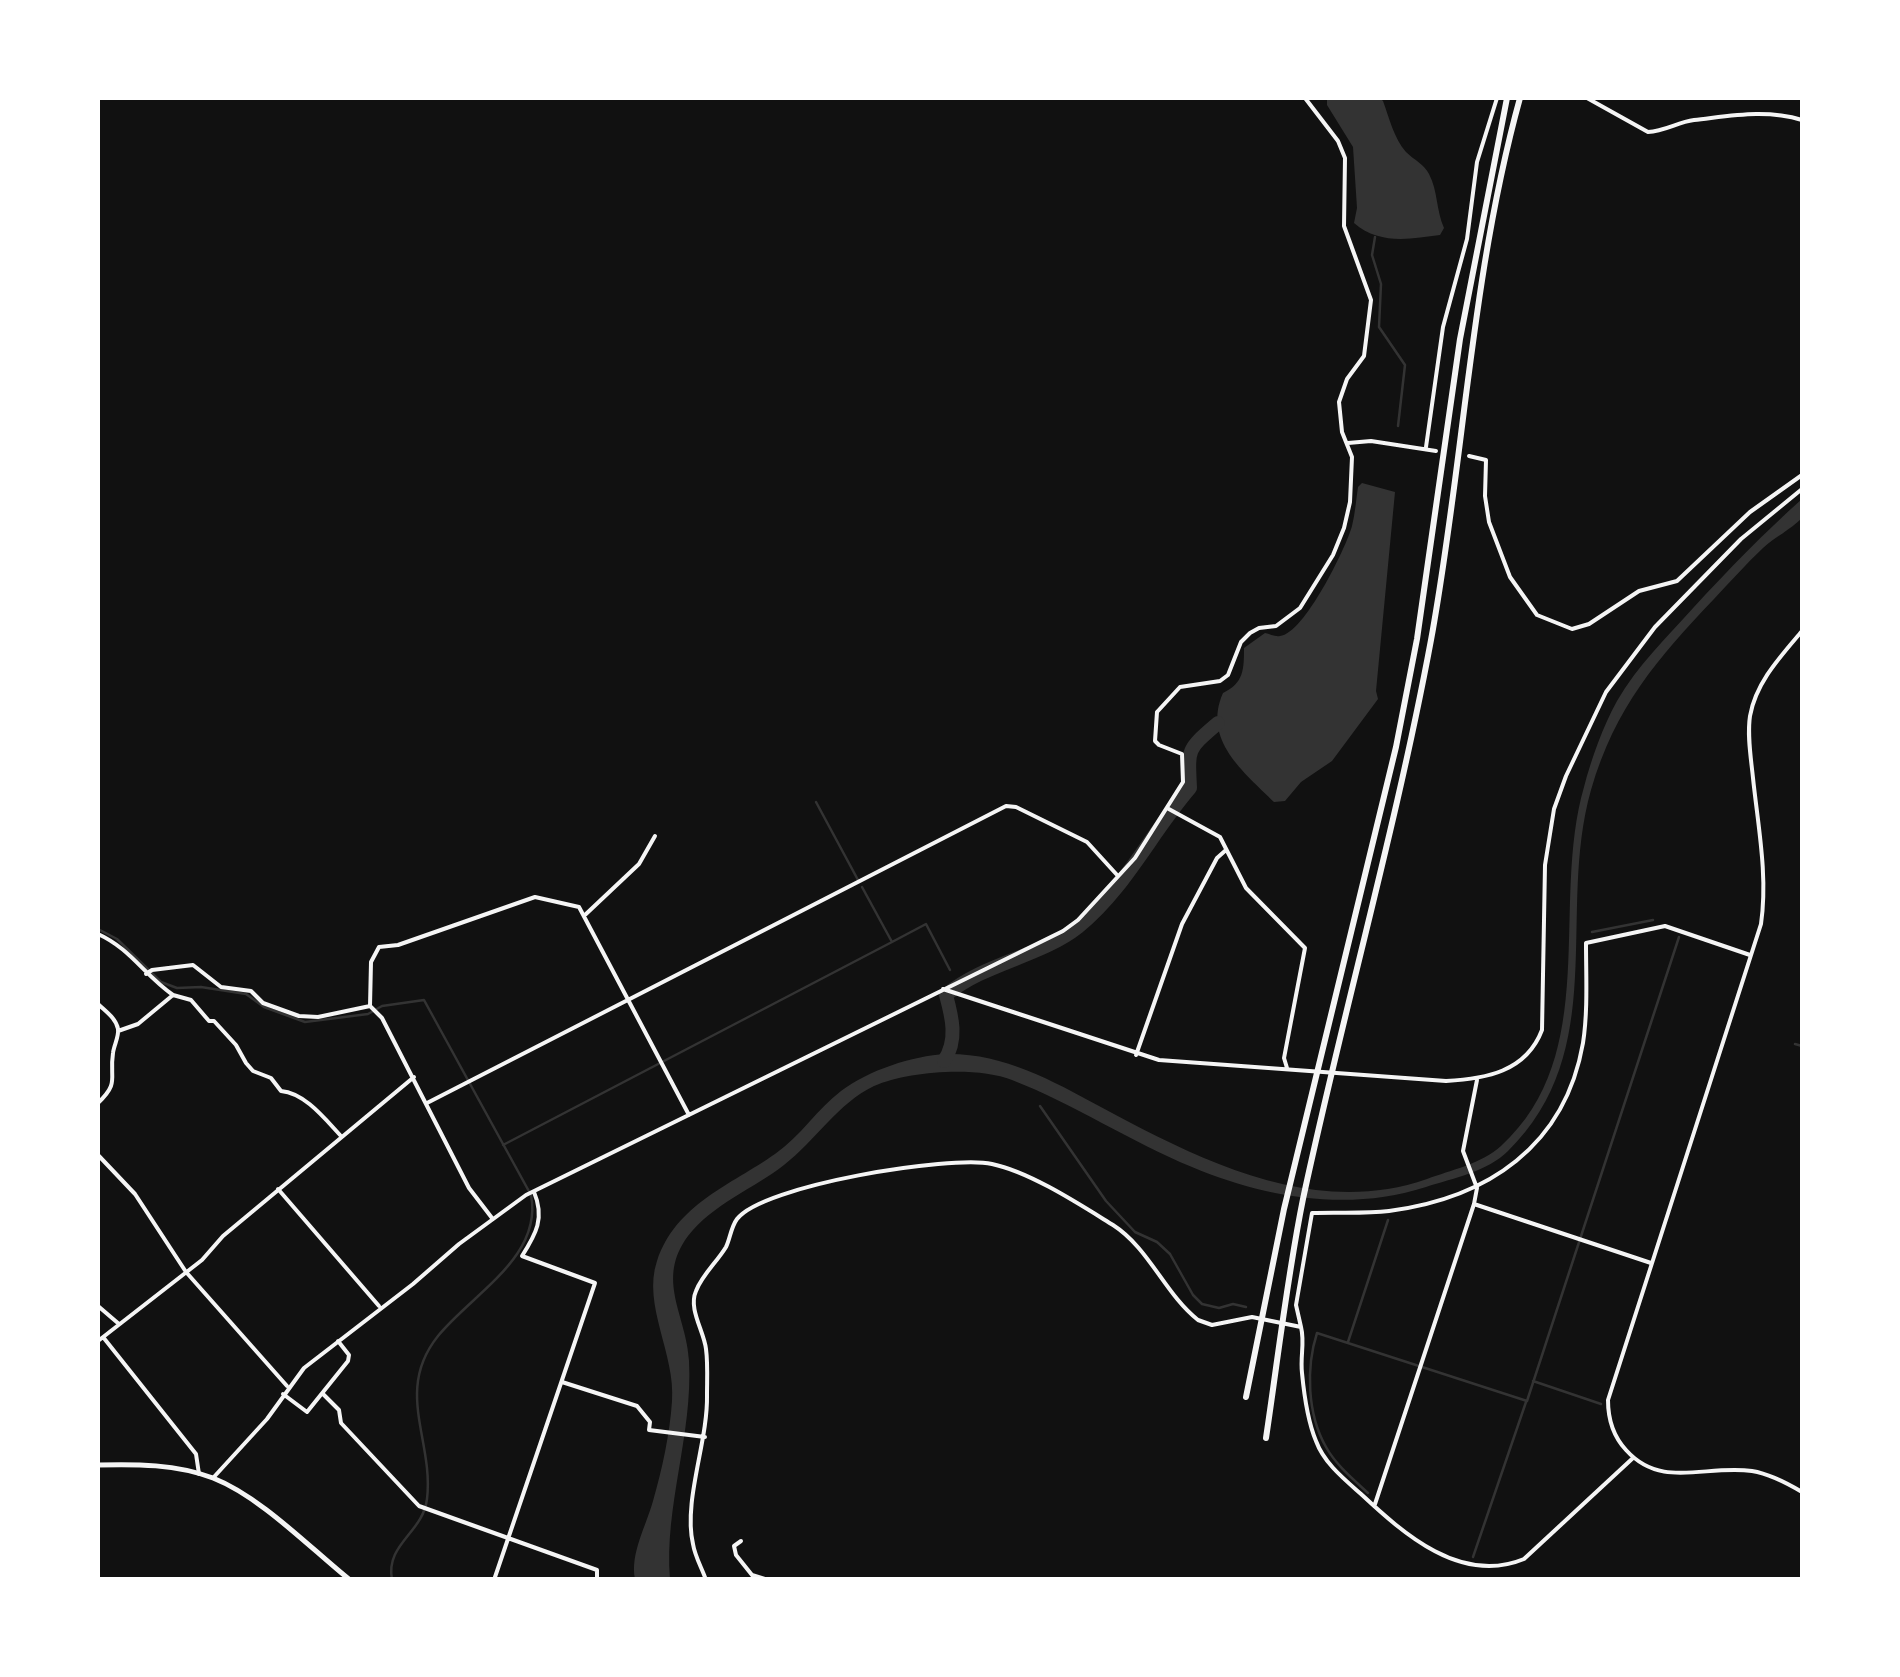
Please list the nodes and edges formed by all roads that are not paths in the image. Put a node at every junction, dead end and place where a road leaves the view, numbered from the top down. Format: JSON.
{"nodes":[{"id":1,"x":1305,"y":98,"type":"edge"},
{"id":2,"x":1497,"y":98,"type":"edge"},
{"id":3,"x":1507,"y":98,"type":"edge"},
{"id":4,"x":1520,"y":98,"type":"edge"},
{"id":5,"x":1587,"y":98,"type":"edge"},
{"id":6,"x":1802,"y":120,"type":"edge"},
{"id":7,"x":1348,"y":443,"type":"junction"},
{"id":8,"x":1426,"y":447,"type":"junction"},
{"id":9,"x":1436,"y":451,"type":"dead end"},
{"id":10,"x":1469,"y":456,"type":"dead end"},
{"id":11,"x":1802,"y":476,"type":"edge"},
{"id":12,"x":1802,"y":488,"type":"edge"},
{"id":13,"x":1802,"y":630,"type":"edge"},
{"id":14,"x":1167,"y":808,"type":"junction"},
{"id":15,"x":655,"y":836,"type":"dead end"},
{"id":16,"x":1226,"y":850,"type":"junction"},
{"id":17,"x":1118,"y":876,"type":"junction"},
{"id":18,"x":585,"y":916,"type":"junction"},
{"id":19,"x":98,"y":934,"type":"edge"},
{"id":20,"x":1752,"y":956,"type":"junction"},
{"id":21,"x":146,"y":974,"type":"junction"},
{"id":22,"x":943,"y":989,"type":"junction"},
{"id":23,"x":173,"y":995,"type":"junction"},
{"id":24,"x":626,"y":1001,"type":"junction"},
{"id":25,"x":98,"y":1004,"type":"edge"},
{"id":26,"x":373,"y":1009,"type":"junction"},
{"id":27,"x":118,"y":1032,"type":"junction"},
{"id":28,"x":1136,"y":1054,"type":"junction"},
{"id":29,"x":1287,"y":1068,"type":"junction"},
{"id":30,"x":414,"y":1077,"type":"junction"},
{"id":31,"x":1477,"y":1080,"type":"junction"},
{"id":32,"x":427,"y":1103,"type":"junction"},
{"id":33,"x":98,"y":1104,"type":"edge"},
{"id":34,"x":689,"y":1115,"type":"junction"},
{"id":35,"x":342,"y":1136,"type":"junction"},
{"id":36,"x":98,"y":1155,"type":"edge"},
{"id":37,"x":1477,"y":1188,"type":"junction"},
{"id":38,"x":278,"y":1189,"type":"junction"},
{"id":39,"x":534,"y":1192,"type":"junction"},
{"id":40,"x":1474,"y":1204,"type":"junction"},
{"id":41,"x":492,"y":1218,"type":"junction"},
{"id":42,"x":1651,"y":1263,"type":"junction"},
{"id":43,"x":186,"y":1272,"type":"junction"},
{"id":44,"x":98,"y":1306,"type":"edge"},
{"id":45,"x":380,"y":1308,"type":"junction"},
{"id":46,"x":119,"y":1324,"type":"junction"},
{"id":47,"x":1301,"y":1326,"type":"junction"},
{"id":48,"x":100,"y":1339,"type":"edge"},
{"id":49,"x":338,"y":1341,"type":"junction"},
{"id":50,"x":562,"y":1382,"type":"junction"},
{"id":51,"x":288,"y":1387,"type":"junction"},
{"id":52,"x":283,"y":1394,"type":"junction"},
{"id":53,"x":322,"y":1394,"type":"junction"},
{"id":54,"x":1246,"y":1397,"type":"dead end"},
{"id":55,"x":704,"y":1437,"type":"junction"},
{"id":56,"x":1266,"y":1438,"type":"dead end"},
{"id":57,"x":1633,"y":1458,"type":"junction"},
{"id":58,"x":98,"y":1465,"type":"edge"},
{"id":59,"x":199,"y":1474,"type":"junction"},
{"id":60,"x":213,"y":1478,"type":"junction"},
{"id":61,"x":1802,"y":1492,"type":"edge"},
{"id":62,"x":1374,"y":1507,"type":"junction"},
{"id":63,"x":509,"y":1536,"type":"junction"},
{"id":64,"x":742,"y":1541,"type":"dead end"},
{"id":65,"x":350,"y":1580,"type":"edge"},
{"id":66,"x":494,"y":1580,"type":"edge"},
{"id":67,"x":597,"y":1580,"type":"edge"},
{"id":68,"x":706,"y":1580,"type":"edge"},
{"id":69,"x":768,"y":1580,"type":"edge"}],
"edges":[{"from":1,"to":7,"type":"street"},
{"from":2,"to":8,"type":"street"},
{"from":3,"to":54,"type":"highway"},
{"from":4,"to":56,"type":"highway"},
{"from":5,"to":6,"type":"street"},
{"from":7,"to":8,"type":"street"},
{"from":7,"to":14,"type":"street"},
{"from":8,"to":9,"type":"street"},
{"from":10,"to":11,"type":"street"},
{"from":12,"to":31,"type":"street"},
{"from":13,"to":20,"type":"street"},
{"from":14,"to":16,"type":"street"},
{"from":14,"to":17,"type":"street"},
{"from":15,"to":18,"type":"street"},
{"from":16,"to":28,"type":"street"},
{"from":16,"to":29,"type":"street"},
{"from":17,"to":22,"type":"street"},
{"from":17,"to":24,"type":"street"},
{"from":18,"to":24,"type":"street"},
{"from":18,"to":26,"type":"street"},
{"from":19,"to":21,"type":"street"},
{"from":20,"to":37,"type":"street"},
{"from":20,"to":42,"type":"street"},
{"from":21,"to":23,"type":"street"},
{"from":21,"to":26,"type":"street"},
{"from":22,"to":28,"type":"street"},
{"from":22,"to":34,"type":"street"},
{"from":23,"to":27,"type":"street"},
{"from":23,"to":35,"type":"street"},
{"from":24,"to":32,"type":"street"},
{"from":24,"to":34,"type":"street"},
{"from":25,"to":27,"type":"street"},
{"from":26,"to":30,"type":"street"},
{"from":27,"to":33,"type":"street"},
{"from":28,"to":29,"type":"street"},
{"from":29,"to":31,"type":"street"},
{"from":30,"to":32,"type":"street"},
{"from":30,"to":35,"type":"street"},
{"from":31,"to":37,"type":"street"},
{"from":32,"to":41,"type":"street"},
{"from":34,"to":39,"type":"street"},
{"from":35,"to":38,"type":"street"},
{"from":36,"to":43,"type":"street"},
{"from":37,"to":40,"type":"street"},
{"from":37,"to":47,"type":"street"},
{"from":38,"to":43,"type":"street"},
{"from":38,"to":45,"type":"street"},
{"from":39,"to":41,"type":"street"},
{"from":39,"to":50,"type":"street"},
{"from":40,"to":42,"type":"street"},
{"from":40,"to":62,"type":"street"},
{"from":41,"to":45,"type":"street"},
{"from":42,"to":57,"type":"street"},
{"from":43,"to":46,"type":"street"},
{"from":43,"to":51,"type":"street"},
{"from":44,"to":46,"type":"street"},
{"from":45,"to":49,"type":"street"},
{"from":46,"to":48,"type":"street"},
{"from":47,"to":55,"type":"street"},
{"from":47,"to":62,"type":"street"},
{"from":48,"to":59,"type":"street"},
{"from":49,"to":51,"type":"street"},
{"from":49,"to":53,"type":"street"},
{"from":50,"to":55,"type":"street"},
{"from":50,"to":63,"type":"street"},
{"from":51,"to":52,"type":"street"},
{"from":52,"to":53,"type":"street"},
{"from":52,"to":60,"type":"street"},
{"from":53,"to":63,"type":"street"},
{"from":55,"to":68,"type":"street"},
{"from":57,"to":61,"type":"street"},
{"from":57,"to":62,"type":"street"},
{"from":58,"to":59,"type":"main road"},
{"from":59,"to":60,"type":"main road"},
{"from":60,"to":65,"type":"main road"},
{"from":63,"to":66,"type":"street"},
{"from":63,"to":67,"type":"street"},
{"from":64,"to":69,"type":"street"}]}
